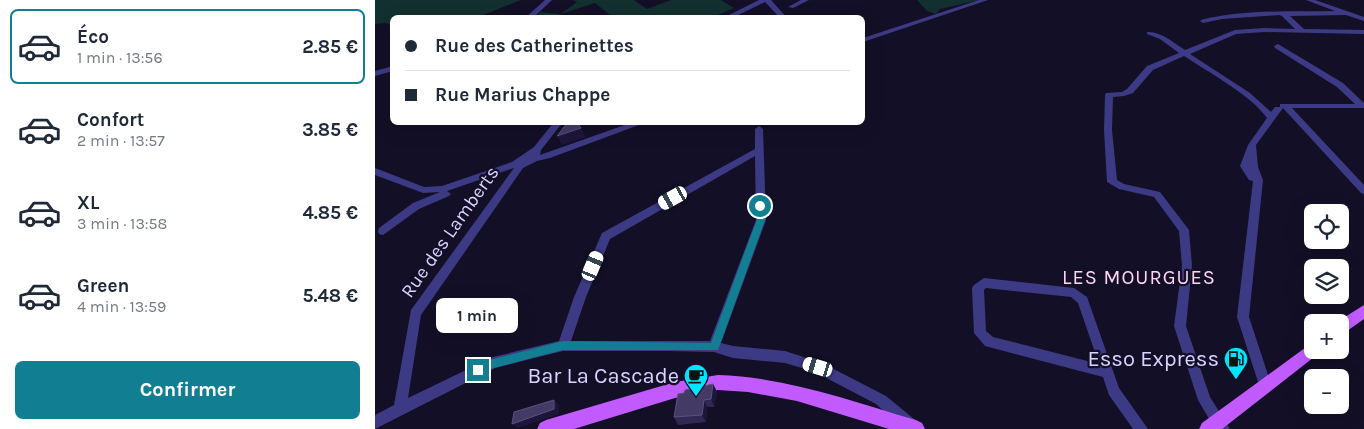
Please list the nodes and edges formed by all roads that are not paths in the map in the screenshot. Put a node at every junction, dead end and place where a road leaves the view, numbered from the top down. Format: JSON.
{"nodes":[{"id":1,"x":549,"y":0,"type":"edge"},
{"id":2,"x":766,"y":0,"type":"edge"},
{"id":3,"x":806,"y":0,"type":"edge"},
{"id":4,"x":985,"y":0,"type":"edge"},
{"id":5,"x":1309,"y":0,"type":"edge"},
{"id":6,"x":1321,"y":4,"type":"junction"},
{"id":7,"x":791,"y":7,"type":"dead end"},
{"id":8,"x":1347,"y":13,"type":"junction"},
{"id":9,"x":1284,"y":14,"type":"junction"},
{"id":10,"x":532,"y":15,"type":"edge"},
{"id":11,"x":732,"y":15,"type":"edge"},
{"id":12,"x":781,"y":15,"type":"edge"},
{"id":13,"x":1364,"y":18,"type":"edge"},
{"id":14,"x":1203,"y":21,"type":"dead end"},
{"id":15,"x":1302,"y":31,"type":"junction"},
{"id":16,"x":1364,"y":32,"type":"edge"},
{"id":17,"x":1149,"y":33,"type":"dead end"},
{"id":18,"x":865,"y":39,"type":"edge"},
{"id":19,"x":1277,"y":46,"type":"dead end"},
{"id":20,"x":1186,"y":54,"type":"junction"},
{"id":21,"x":389,"y":69,"type":"edge"},
{"id":22,"x":375,"y":74,"type":"edge"},
{"id":23,"x":1247,"y":95,"type":"junction"},
{"id":24,"x":1363,"y":106,"type":"edge"},
{"id":25,"x":1282,"y":107,"type":"junction"},
{"id":26,"x":1271,"y":118,"type":"junction"},
{"id":27,"x":557,"y":125,"type":"edge"},
{"id":28,"x":635,"y":125,"type":"edge"},
{"id":29,"x":759,"y":129,"type":"dead end"},
{"id":30,"x":758,"y":150,"type":"junction"},
{"id":31,"x":536,"y":154,"type":"junction"},
{"id":32,"x":516,"y":167,"type":"junction"},
{"id":33,"x":375,"y":170,"type":"edge"},
{"id":34,"x":1364,"y":191,"type":"edge"},
{"id":35,"x":383,"y":231,"type":"dead end"},
{"id":36,"x":1364,"y":311,"type":"edge"},
{"id":37,"x":1349,"y":322,"type":"edge"},
{"id":38,"x":563,"y":346,"type":"junction"},
{"id":39,"x":714,"y":347,"type":"junction"},
{"id":40,"x":1304,"y":356,"type":"edge"},
{"id":41,"x":1107,"y":372,"type":"junction"},
{"id":42,"x":1265,"y":384,"type":"junction"},
{"id":43,"x":400,"y":409,"type":"junction"},
{"id":44,"x":375,"y":422,"type":"edge"},
{"id":45,"x":1216,"y":426,"type":"edge"},
{"id":46,"x":546,"y":429,"type":"edge"},
{"id":47,"x":916,"y":429,"type":"edge"},
{"id":48,"x":1141,"y":429,"type":"edge"}],
"edges":[{"from":1,"to":10,"type":"street"},
{"from":2,"to":11,"type":"street"},
{"from":2,"to":12,"type":"street"},
{"from":3,"to":7,"type":"street"},
{"from":4,"to":18,"type":"street"},
{"from":5,"to":6,"type":"street"},
{"from":6,"to":8,"type":"street"},
{"from":6,"to":13,"type":"street"},
{"from":8,"to":9,"type":"street"},
{"from":8,"to":13,"type":"street"},
{"from":9,"to":14,"type":"street"},
{"from":9,"to":15,"type":"street"},
{"from":15,"to":16,"type":"street"},
{"from":15,"to":20,"type":"street"},
{"from":17,"to":20,"type":"street"},
{"from":19,"to":24,"type":"street"},
{"from":20,"to":23,"type":"street"},
{"from":20,"to":45,"type":"street"},
{"from":21,"to":22,"type":"street"},
{"from":23,"to":25,"type":"street"},
{"from":23,"to":26,"type":"street"},
{"from":24,"to":25,"type":"street"},
{"from":25,"to":26,"type":"street"},
{"from":25,"to":34,"type":"street"},
{"from":26,"to":42,"type":"street"},
{"from":27,"to":31,"type":"street"},
{"from":28,"to":31,"type":"street","name":"Rue des Lamberts"},
{"from":29,"to":30,"type":"street"},
{"from":30,"to":38,"type":"street"},
{"from":30,"to":39,"type":"street"},
{"from":31,"to":32,"type":"street","name":"Rue des Lamberts"},
{"from":32,"to":33,"type":"street"},
{"from":32,"to":35,"type":"street"},
{"from":32,"to":43,"type":"street","name":"Rue des Lamberts"},
{"from":36,"to":37,"type":"main road"},
{"from":38,"to":39,"type":"street"},
{"from":38,"to":43,"type":"street"},
{"from":39,"to":47,"type":"street"},
{"from":40,"to":42,"type":"main road"},
{"from":41,"to":41,"type":"street"},
{"from":41,"to":48,"type":"street"},
{"from":42,"to":45,"type":"main road"},
{"from":43,"to":44,"type":"street"},
{"from":46,"to":47,"type":"main road"}]}
